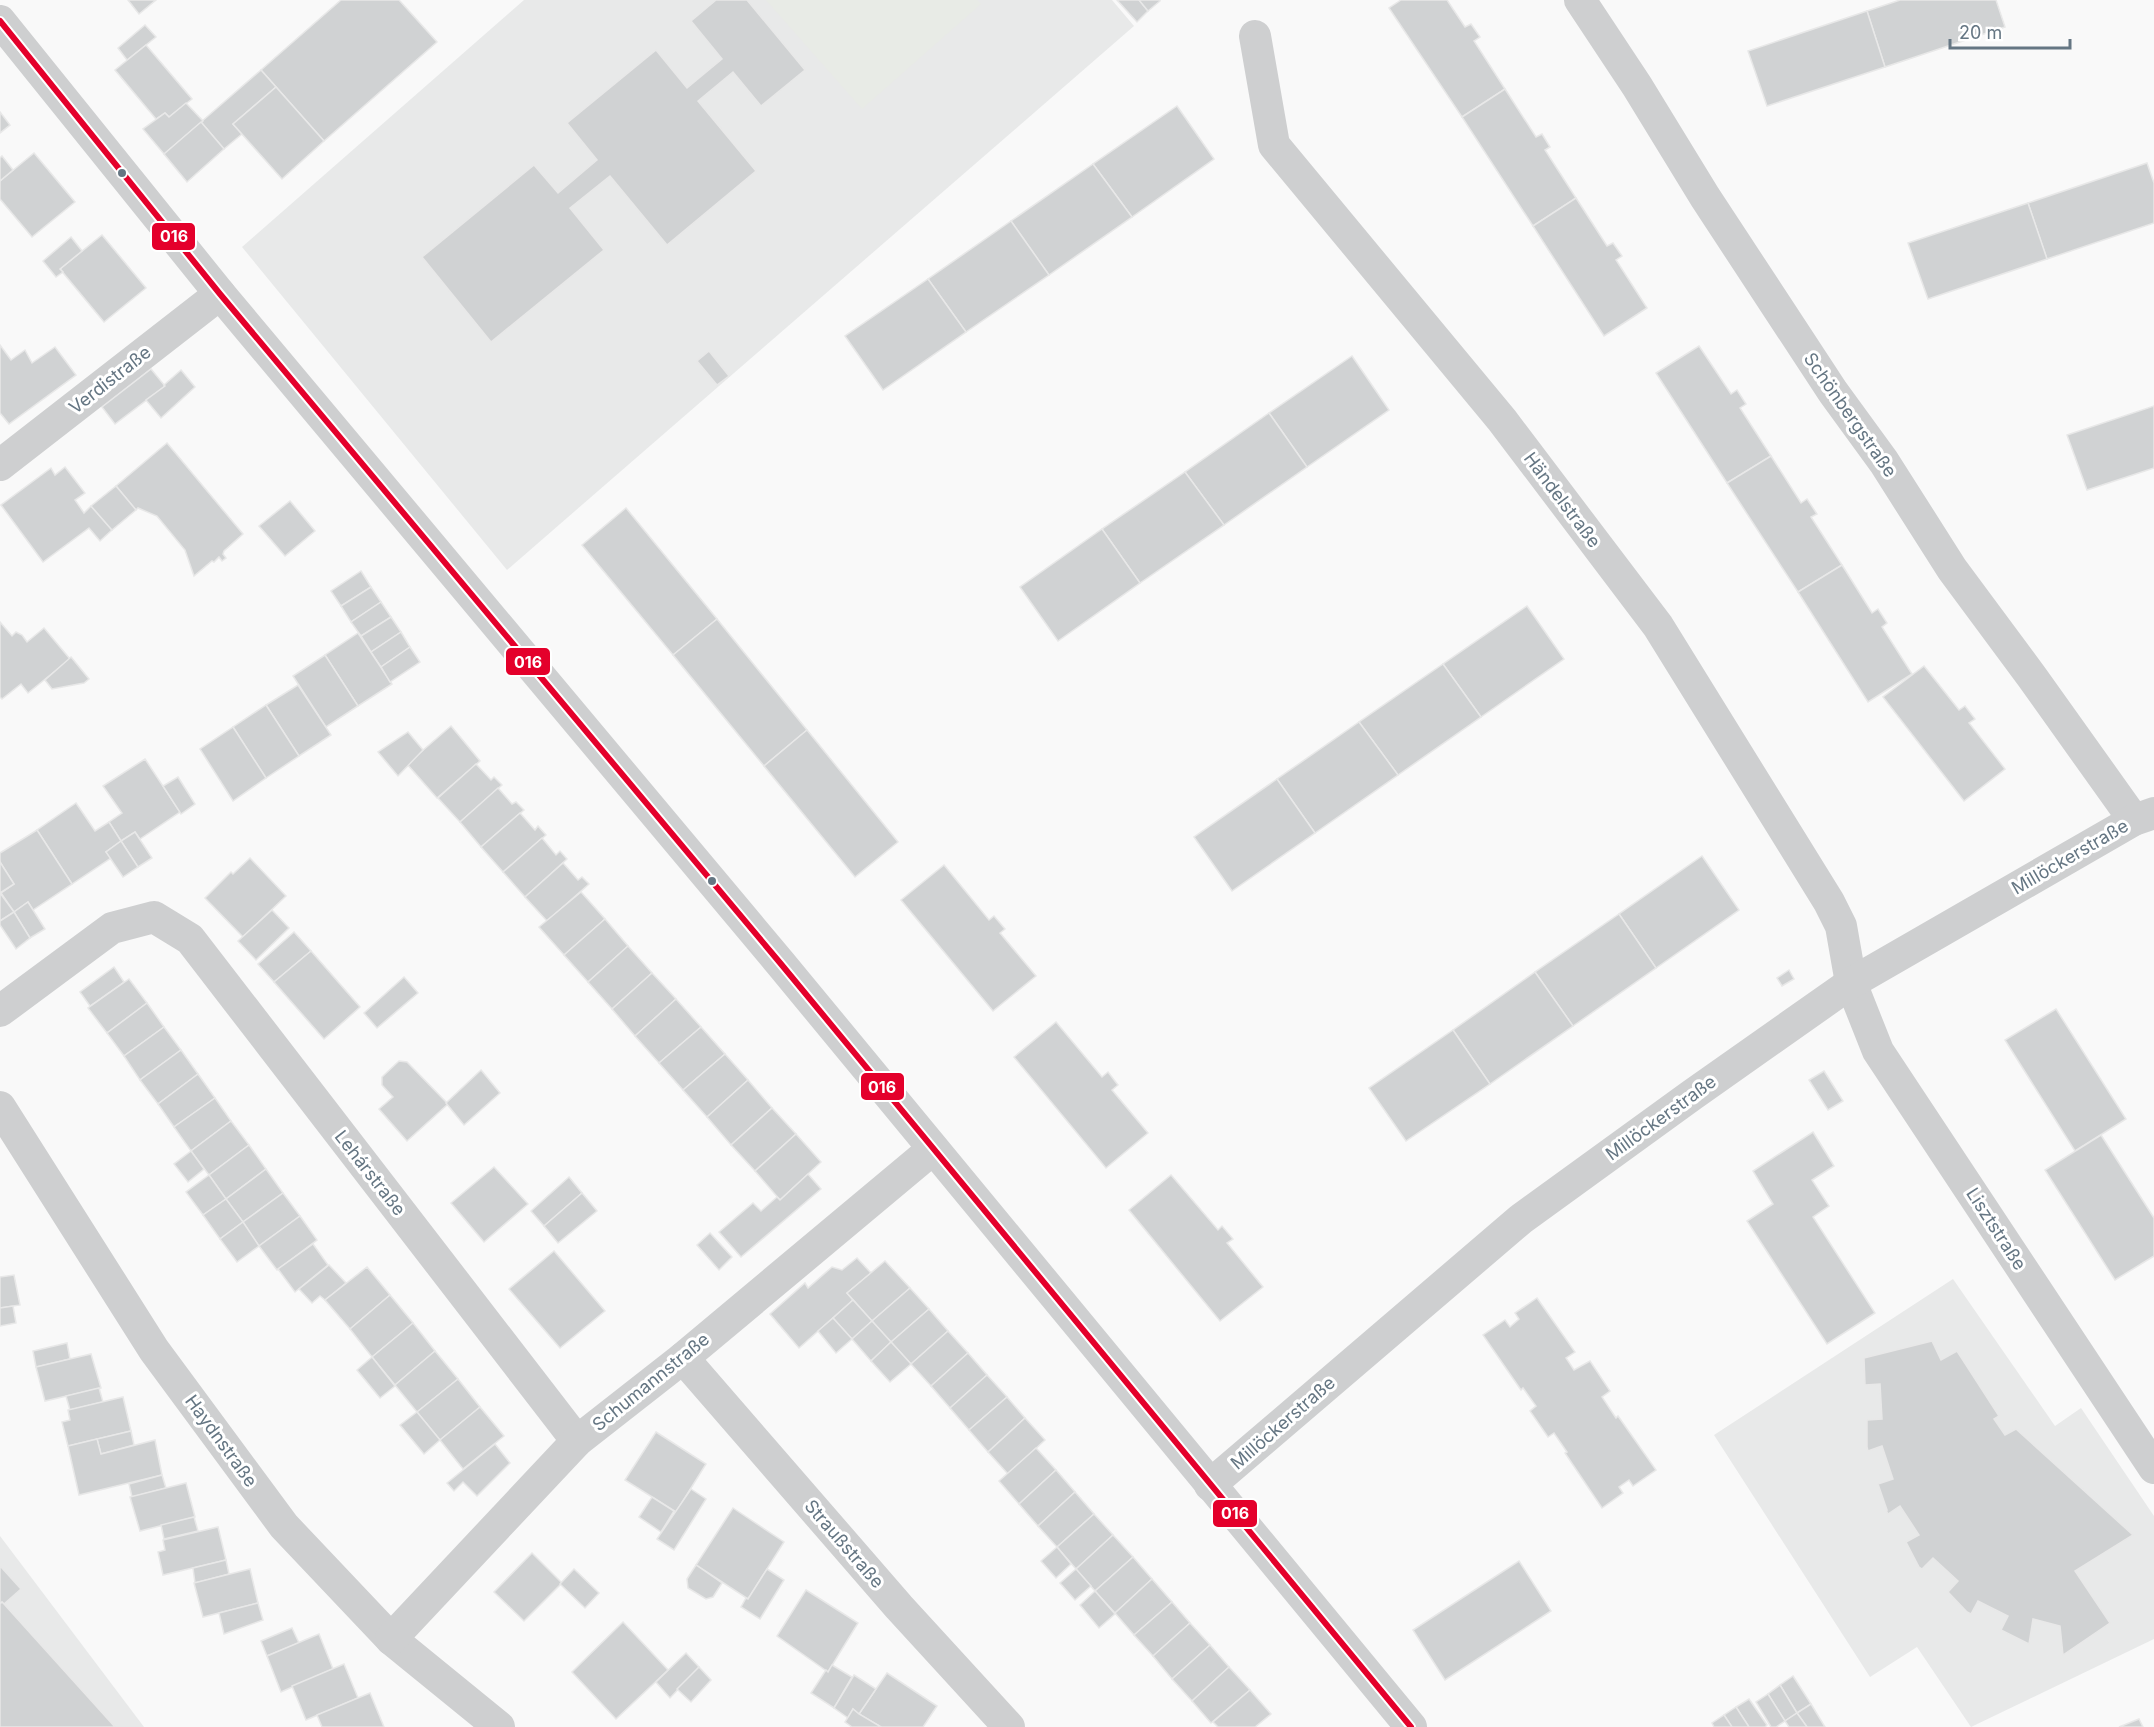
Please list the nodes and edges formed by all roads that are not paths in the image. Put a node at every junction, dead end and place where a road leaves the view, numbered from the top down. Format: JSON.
{"nodes":[{"id":1,"x":1580,"y":0,"type":"edge"},
{"id":2,"x":0,"y":21,"type":"edge"},
{"id":3,"x":1256,"y":36,"type":"dead end"},
{"id":4,"x":220,"y":294,"type":"junction"},
{"id":5,"x":0,"y":465,"type":"edge"},
{"id":6,"x":2144,"y":817,"type":"edge"},
{"id":7,"x":1851,"y":983,"type":"junction"},
{"id":8,"x":0,"y":1011,"type":"edge"},
{"id":9,"x":0,"y":1107,"type":"edge"},
{"id":10,"x":933,"y":1149,"type":"junction"},
{"id":11,"x":683,"y":1358,"type":"junction"},
{"id":12,"x":577,"y":1441,"type":"junction"},
{"id":13,"x":2154,"y":1468,"type":"edge"},
{"id":14,"x":1210,"y":1485,"type":"junction"},
{"id":15,"x":391,"y":1639,"type":"junction"},
{"id":16,"x":499,"y":1727,"type":"edge"},
{"id":17,"x":1009,"y":1727,"type":"edge"},
{"id":18,"x":1411,"y":1727,"type":"edge"}],
"edges":[{"from":1,"to":6,"type":"street","name":"Schönbergstraße"},
{"from":2,"to":4,"type":"street"},
{"from":3,"to":7,"type":"street","name":"Händelstraße"},
{"from":4,"to":5,"type":"street","name":"Verdistraße"},
{"from":4,"to":10,"type":"street"},
{"from":6,"to":7,"type":"street","name":"Millöckerstraße"},
{"from":7,"to":13,"type":"street","name":"Lisztstraße"},
{"from":7,"to":14,"type":"street","name":"Millöckerstraße"},
{"from":8,"to":12,"type":"street","name":"Lehárstraße"},
{"from":9,"to":15,"type":"street","name":"Haydnstraße"},
{"from":10,"to":11,"type":"street","name":"Schumannstraße"},
{"from":10,"to":14,"type":"street"},
{"from":11,"to":12,"type":"street","name":"Schumannstraße"},
{"from":11,"to":17,"type":"street","name":"Straußstraße"},
{"from":12,"to":15,"type":"street","name":"Schumannstraße"},
{"from":14,"to":18,"type":"street"},
{"from":15,"to":16,"type":"street","name":"Haydnstraße"}]}
